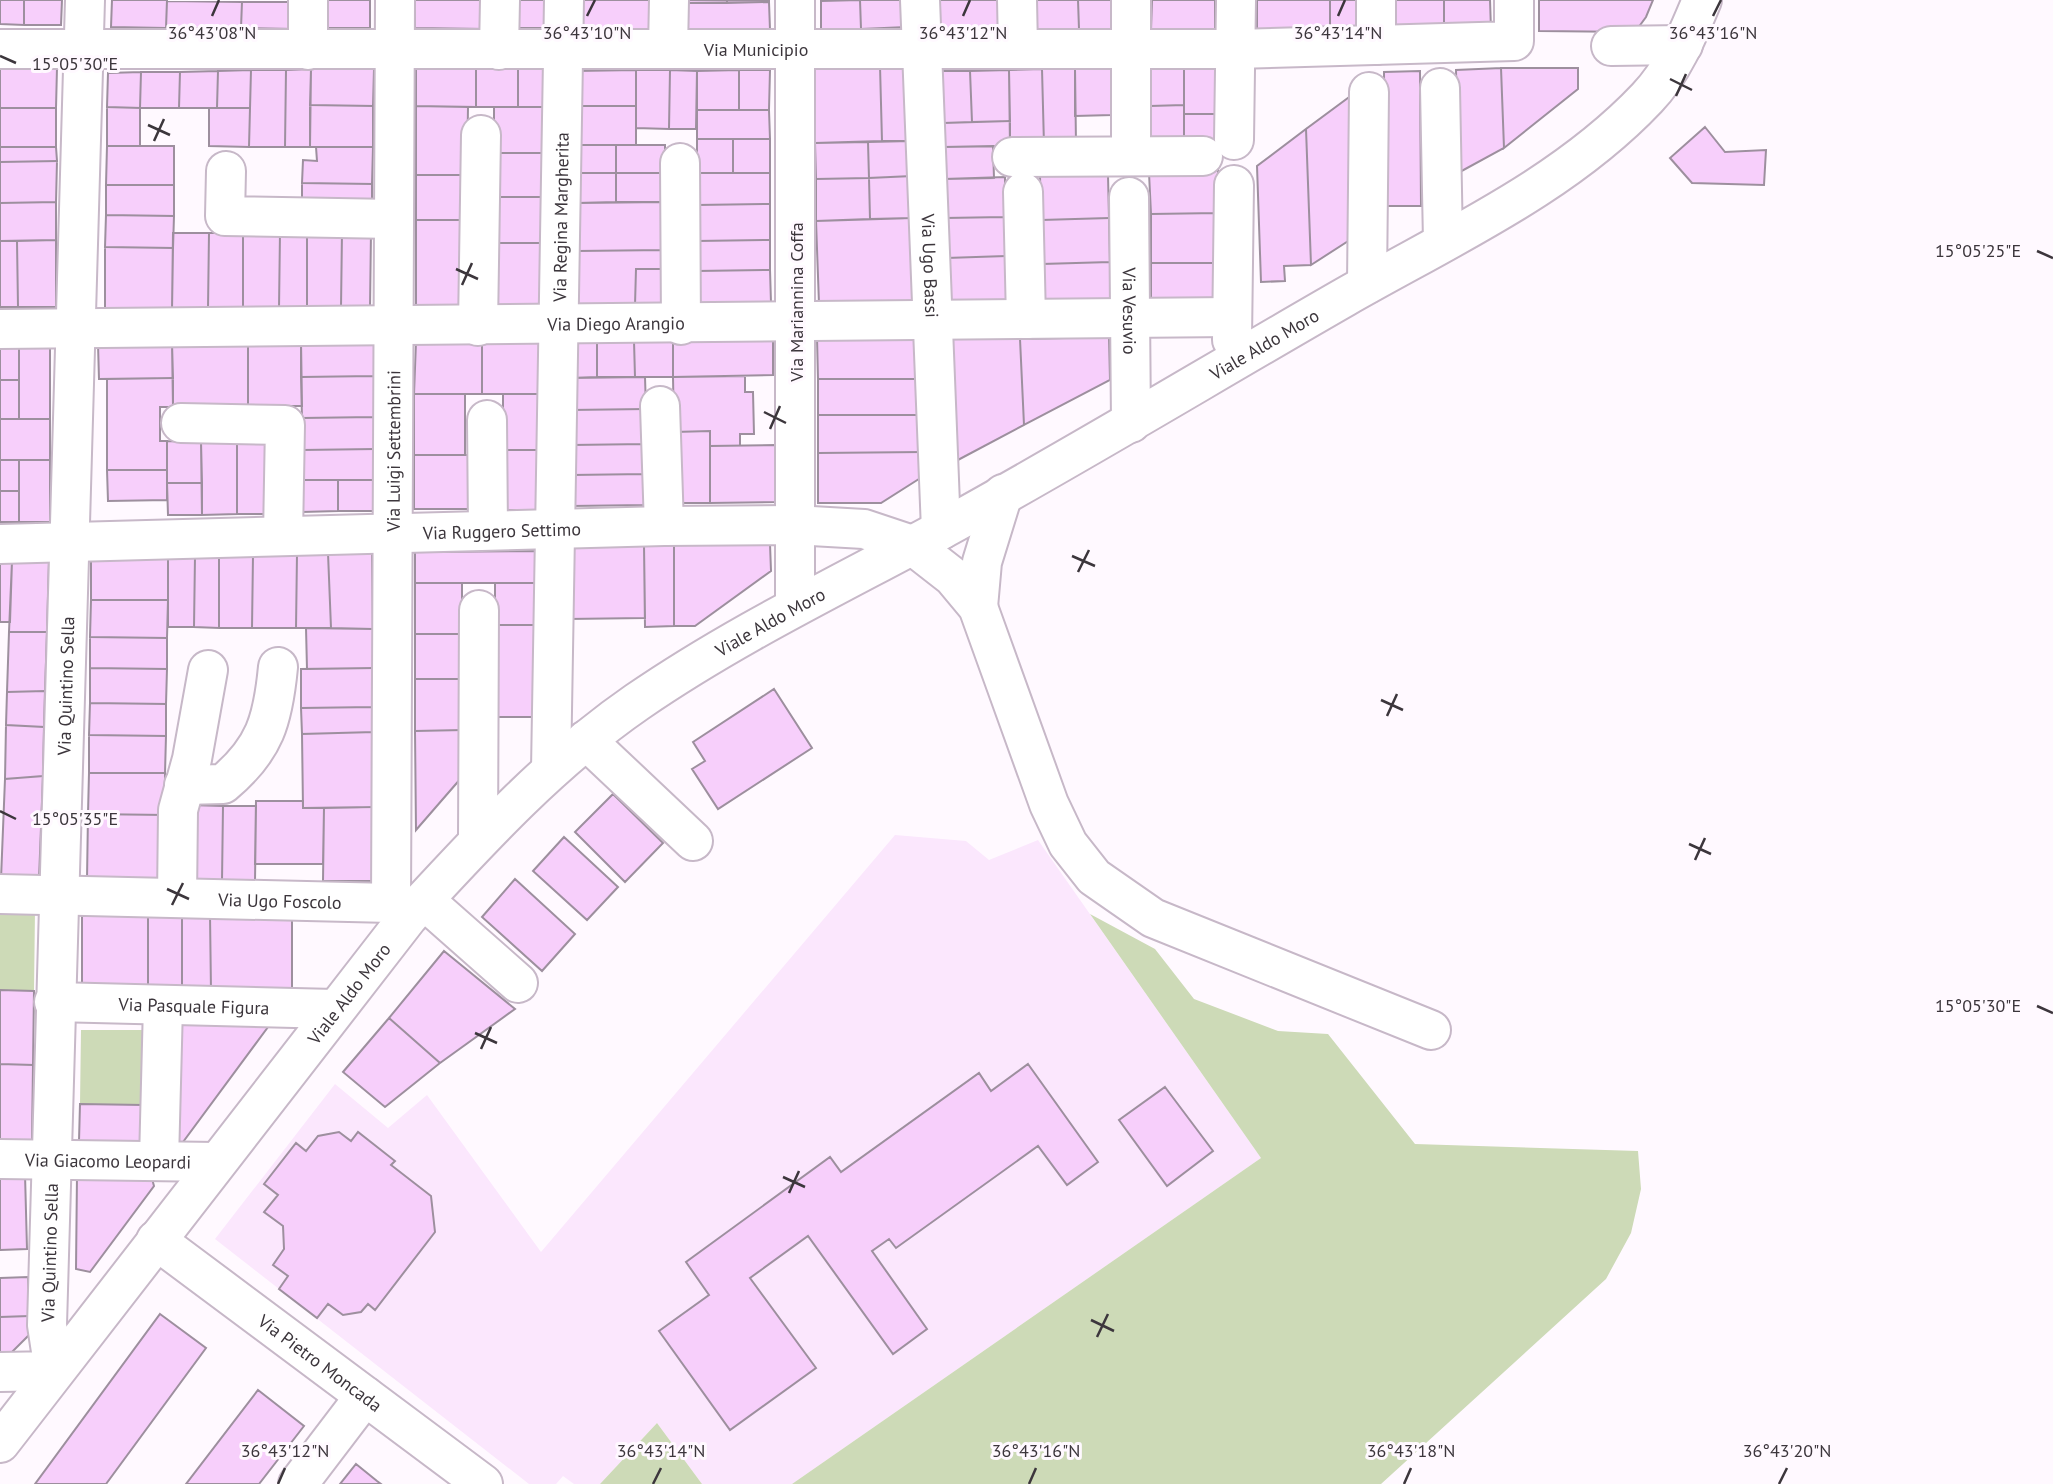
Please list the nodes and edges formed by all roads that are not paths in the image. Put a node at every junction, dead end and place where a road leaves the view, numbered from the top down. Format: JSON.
{"nodes":[{"id":1,"x":85,"y":0,"type":"edge"},
{"id":2,"x":308,"y":0,"type":"edge"},
{"id":3,"x":395,"y":0,"type":"edge"},
{"id":4,"x":500,"y":0,"type":"edge"},
{"id":5,"x":564,"y":0,"type":"edge"},
{"id":6,"x":668,"y":0,"type":"edge"},
{"id":7,"x":795,"y":0,"type":"edge"},
{"id":8,"x":920,"y":0,"type":"edge"},
{"id":9,"x":1017,"y":0,"type":"edge"},
{"id":10,"x":1131,"y":0,"type":"edge"},
{"id":11,"x":1236,"y":0,"type":"edge"},
{"id":12,"x":1376,"y":0,"type":"edge"},
{"id":13,"x":1514,"y":0,"type":"edge"},
{"id":14,"x":1702,"y":0,"type":"edge"},
{"id":15,"x":1376,"y":45,"type":"junction"},
{"id":16,"x":1611,"y":46,"type":"dead end"},
{"id":17,"x":1683,"y":46,"type":"junction"},
{"id":18,"x":1018,"y":47,"type":"junction"},
{"id":19,"x":1131,"y":48,"type":"junction"},
{"id":20,"x":0,"y":49,"type":"edge"},
{"id":21,"x":83,"y":49,"type":"junction"},
{"id":22,"x":394,"y":49,"type":"junction"},
{"id":23,"x":667,"y":49,"type":"junction"},
{"id":24,"x":796,"y":49,"type":"junction"},
{"id":25,"x":922,"y":49,"type":"junction"},
{"id":26,"x":1236,"y":49,"type":"junction"},
{"id":27,"x":308,"y":50,"type":"junction"},
{"id":28,"x":499,"y":50,"type":"junction"},
{"id":29,"x":564,"y":50,"type":"junction"},
{"id":30,"x":1440,"y":88,"type":"dead end"},
{"id":31,"x":1369,"y":92,"type":"dead end"},
{"id":32,"x":481,"y":135,"type":"dead end"},
{"id":33,"x":1131,"y":156,"type":"junction"},
{"id":34,"x":680,"y":163,"type":"dead end"},
{"id":35,"x":226,"y":171,"type":"dead end"},
{"id":36,"x":1234,"y":185,"type":"dead end"},
{"id":37,"x":1129,"y":197,"type":"dead end"},
{"id":38,"x":394,"y":219,"type":"junction"},
{"id":39,"x":1443,"y":242,"type":"junction"},
{"id":40,"x":1367,"y":284,"type":"junction"},
{"id":41,"x":1232,"y":317,"type":"junction"},
{"id":42,"x":1130,"y":318,"type":"junction"},
{"id":43,"x":1026,"y":319,"type":"junction"},
{"id":44,"x":932,"y":321,"type":"junction"},
{"id":45,"x":796,"y":323,"type":"junction"},
{"id":46,"x":681,"y":324,"type":"junction"},
{"id":47,"x":478,"y":326,"type":"junction"},
{"id":48,"x":559,"y":326,"type":"junction"},
{"id":49,"x":393,"y":327,"type":"junction"},
{"id":50,"x":75,"y":328,"type":"junction"},
{"id":51,"x":0,"y":329,"type":"edge"},
{"id":52,"x":1233,"y":361,"type":"junction"},
{"id":53,"x":660,"y":406,"type":"dead end"},
{"id":54,"x":486,"y":420,"type":"dead end"},
{"id":55,"x":181,"y":423,"type":"dead end"},
{"id":56,"x":1131,"y":423,"type":"junction"},
{"id":57,"x":1003,"y":494,"type":"junction"},
{"id":58,"x":794,"y":525,"type":"junction"},
{"id":59,"x":664,"y":526,"type":"junction"},
{"id":60,"x":556,"y":528,"type":"junction"},
{"id":61,"x":488,"y":530,"type":"junction"},
{"id":62,"x":393,"y":533,"type":"junction"},
{"id":63,"x":283,"y":536,"type":"junction"},
{"id":64,"x":926,"y":538,"type":"junction"},
{"id":65,"x":69,"y":542,"type":"junction"},
{"id":66,"x":0,"y":544,"type":"edge"},
{"id":67,"x":795,"y":605,"type":"junction"},
{"id":68,"x":978,"y":607,"type":"junction"},
{"id":69,"x":479,"y":610,"type":"dead end"},
{"id":70,"x":278,"y":667,"type":"dead end"},
{"id":71,"x":208,"y":670,"type":"dead end"},
{"id":72,"x":586,"y":740,"type":"junction"},
{"id":73,"x":551,"y":770,"type":"junction"},
{"id":74,"x":184,"y":785,"type":"junction"},
{"id":75,"x":478,"y":840,"type":"junction"},
{"id":76,"x":693,"y":841,"type":"dead end"},
{"id":77,"x":0,"y":894,"type":"edge"},
{"id":78,"x":57,"y":895,"type":"junction"},
{"id":79,"x":177,"y":898,"type":"junction"},
{"id":80,"x":408,"y":907,"type":"junction"},
{"id":81,"x":518,"y":983,"type":"dead end"},
{"id":82,"x":54,"y":1002,"type":"junction"},
{"id":83,"x":163,"y":1005,"type":"junction"},
{"id":84,"x":335,"y":1009,"type":"junction"},
{"id":85,"x":1432,"y":1030,"type":"dead end"},
{"id":86,"x":0,"y":1159,"type":"edge"},
{"id":87,"x":51,"y":1160,"type":"junction"},
{"id":88,"x":159,"y":1161,"type":"junction"},
{"id":89,"x":217,"y":1162,"type":"junction"},
{"id":90,"x":156,"y":1240,"type":"junction"},
{"id":91,"x":54,"y":1371,"type":"junction"},
{"id":92,"x":0,"y":1372,"type":"edge"},
{"id":93,"x":365,"y":1396,"type":"junction"},
{"id":94,"x":0,"y":1443,"type":"edge"},
{"id":95,"x":298,"y":1484,"type":"edge"},
{"id":96,"x":483,"y":1484,"type":"edge"}],
"edges":[{"from":1,"to":21,"type":"street","name":"Via Quintino Sella"},
{"from":2,"to":27,"type":"street"},
{"from":3,"to":22,"type":"street","name":"Via Luigi Settembrini"},
{"from":4,"to":28,"type":"street"},
{"from":5,"to":29,"type":"street","name":"Via Regina Margherita"},
{"from":6,"to":23,"type":"street"},
{"from":7,"to":24,"type":"street","name":"Via Mariannina Coffa"},
{"from":8,"to":25,"type":"street","name":"Via Ugo Bassi"},
{"from":9,"to":18,"type":"street"},
{"from":10,"to":19,"type":"street"},
{"from":11,"to":26,"type":"street"},
{"from":12,"to":15,"type":"street"},
{"from":13,"to":15,"type":"street","name":"Via Municipio"},
{"from":14,"to":17,"type":"street","name":"Viale Aldo Moro"},
{"from":15,"to":26,"type":"street","name":"Via Municipio"},
{"from":16,"to":17,"type":"street"},
{"from":17,"to":39,"type":"street","name":"Viale Aldo Moro"},
{"from":18,"to":19,"type":"street","name":"Via Municipio"},
{"from":18,"to":25,"type":"street","name":"Via Municipio"},
{"from":19,"to":26,"type":"street","name":"Via Municipio"},
{"from":19,"to":33,"type":"street"},
{"from":20,"to":21,"type":"street","name":"Via Municipio"},
{"from":21,"to":27,"type":"street","name":"Via Municipio"},
{"from":21,"to":50,"type":"street","name":"Via Quintino Sella"},
{"from":22,"to":27,"type":"street","name":"Via Municipio"},
{"from":22,"to":28,"type":"street","name":"Via Municipio"},
{"from":22,"to":38,"type":"street","name":"Via Luigi Settembrini"},
{"from":23,"to":24,"type":"street","name":"Via Municipio"},
{"from":23,"to":29,"type":"street","name":"Via Municipio"},
{"from":24,"to":25,"type":"street","name":"Via Municipio"},
{"from":24,"to":45,"type":"street","name":"Via Mariannina Coffa"},
{"from":25,"to":44,"type":"street","name":"Via Ugo Bassi"},
{"from":26,"to":33,"type":"street"},
{"from":28,"to":29,"type":"street","name":"Via Municipio"},
{"from":29,"to":48,"type":"street","name":"Via Regina Margherita"},
{"from":30,"to":39,"type":"street"},
{"from":31,"to":40,"type":"street"},
{"from":32,"to":47,"type":"street"},
{"from":33,"to":43,"type":"street"},
{"from":34,"to":46,"type":"street"},
{"from":35,"to":38,"type":"street"},
{"from":36,"to":41,"type":"street"},
{"from":37,"to":42,"type":"street","name":"Via Vesuvio"},
{"from":38,"to":49,"type":"street","name":"Via Luigi Settembrini"},
{"from":39,"to":40,"type":"street","name":"Viale Aldo Moro"},
{"from":40,"to":52,"type":"street","name":"Viale Aldo Moro"},
{"from":41,"to":42,"type":"street","name":"Via Diego Arangio"},
{"from":41,"to":52,"type":"street"},
{"from":42,"to":43,"type":"street","name":"Via Diego Arangio"},
{"from":42,"to":56,"type":"street","name":"Via Vesuvio"},
{"from":43,"to":44,"type":"street","name":"Via Diego Arangio"},
{"from":44,"to":45,"type":"street","name":"Via Diego Arangio"},
{"from":44,"to":64,"type":"street","name":"Via Ugo Bassi"},
{"from":45,"to":46,"type":"street","name":"Via Diego Arangio"},
{"from":45,"to":58,"type":"street","name":"Via Mariannina Coffa"},
{"from":46,"to":48,"type":"street","name":"Via Diego Arangio"},
{"from":47,"to":48,"type":"street","name":"Via Diego Arangio"},
{"from":47,"to":49,"type":"street","name":"Via Diego Arangio"},
{"from":48,"to":60,"type":"street","name":"Via Regina Margherita"},
{"from":49,"to":50,"type":"street","name":"Via Diego Arangio"},
{"from":49,"to":62,"type":"street","name":"Via Luigi Settembrini"},
{"from":50,"to":51,"type":"street","name":"Via Diego Arangio"},
{"from":50,"to":65,"type":"street","name":"Via Quintino Sella"},
{"from":52,"to":56,"type":"street","name":"Viale Aldo Moro"},
{"from":53,"to":59,"type":"street"},
{"from":54,"to":61,"type":"street"},
{"from":55,"to":63,"type":"street"},
{"from":56,"to":57,"type":"street","name":"Viale Aldo Moro"},
{"from":57,"to":64,"type":"street","name":"Viale Aldo Moro"},
{"from":57,"to":68,"type":"street"},
{"from":58,"to":59,"type":"street","name":"Via Ruggero Settimo"},
{"from":58,"to":64,"type":"street","name":"Via Ruggero Settimo"},
{"from":58,"to":67,"type":"street","name":"Via Mariannina Coffa"},
{"from":59,"to":60,"type":"street","name":"Via Ruggero Settimo"},
{"from":60,"to":61,"type":"street","name":"Via Ruggero Settimo"},
{"from":60,"to":73,"type":"street","name":"Via Regina Margherita"},
{"from":61,"to":62,"type":"street","name":"Via Ruggero Settimo"},
{"from":62,"to":63,"type":"street","name":"Via Ruggero Settimo"},
{"from":62,"to":80,"type":"street","name":"Via Luigi Settembrini"},
{"from":63,"to":65,"type":"street","name":"Via Ruggero Settimo"},
{"from":64,"to":67,"type":"street","name":"Viale Aldo Moro"},
{"from":64,"to":68,"type":"street"},
{"from":65,"to":66,"type":"street","name":"Via Ruggero Settimo"},
{"from":65,"to":78,"type":"street","name":"Via Quintino Sella"},
{"from":67,"to":72,"type":"street","name":"Viale Aldo Moro"},
{"from":68,"to":85,"type":"street"},
{"from":69,"to":75,"type":"street"},
{"from":70,"to":74,"type":"street"},
{"from":71,"to":74,"type":"street"},
{"from":72,"to":73,"type":"street","name":"Viale Aldo Moro"},
{"from":72,"to":76,"type":"street"},
{"from":73,"to":75,"type":"street","name":"Viale Aldo Moro"},
{"from":74,"to":79,"type":"street"},
{"from":75,"to":80,"type":"street","name":"Viale Aldo Moro"},
{"from":77,"to":78,"type":"street","name":"Via Ugo Foscolo"},
{"from":78,"to":79,"type":"street","name":"Via Ugo Foscolo"},
{"from":78,"to":82,"type":"street","name":"Via Quintino Sella"},
{"from":79,"to":80,"type":"street","name":"Via Ugo Foscolo"},
{"from":80,"to":81,"type":"street"},
{"from":80,"to":84,"type":"street","name":"Viale Aldo Moro"},
{"from":82,"to":83,"type":"street","name":"Via Pasquale Figura"},
{"from":82,"to":87,"type":"street","name":"Via Quintino Sella"},
{"from":83,"to":84,"type":"street","name":"Via Pasquale Figura"},
{"from":83,"to":88,"type":"street"},
{"from":84,"to":89,"type":"street","name":"Viale Aldo Moro"},
{"from":86,"to":87,"type":"street","name":"Via Giacomo Leopardi"},
{"from":87,"to":88,"type":"street","name":"Via Giacomo Leopardi"},
{"from":87,"to":91,"type":"street","name":"Via Quintino Sella"},
{"from":88,"to":89,"type":"street","name":"Via Giacomo Leopardi"},
{"from":89,"to":90,"type":"street","name":"Viale Aldo Moro"},
{"from":90,"to":91,"type":"street","name":"Viale Aldo Moro"},
{"from":90,"to":93,"type":"street","name":"Via Pietro Moncada"},
{"from":91,"to":92,"type":"street"},
{"from":91,"to":94,"type":"street","name":"Viale Aldo Moro"},
{"from":93,"to":95,"type":"street"},
{"from":93,"to":96,"type":"street","name":"Via Pietro Moncada"}]}
